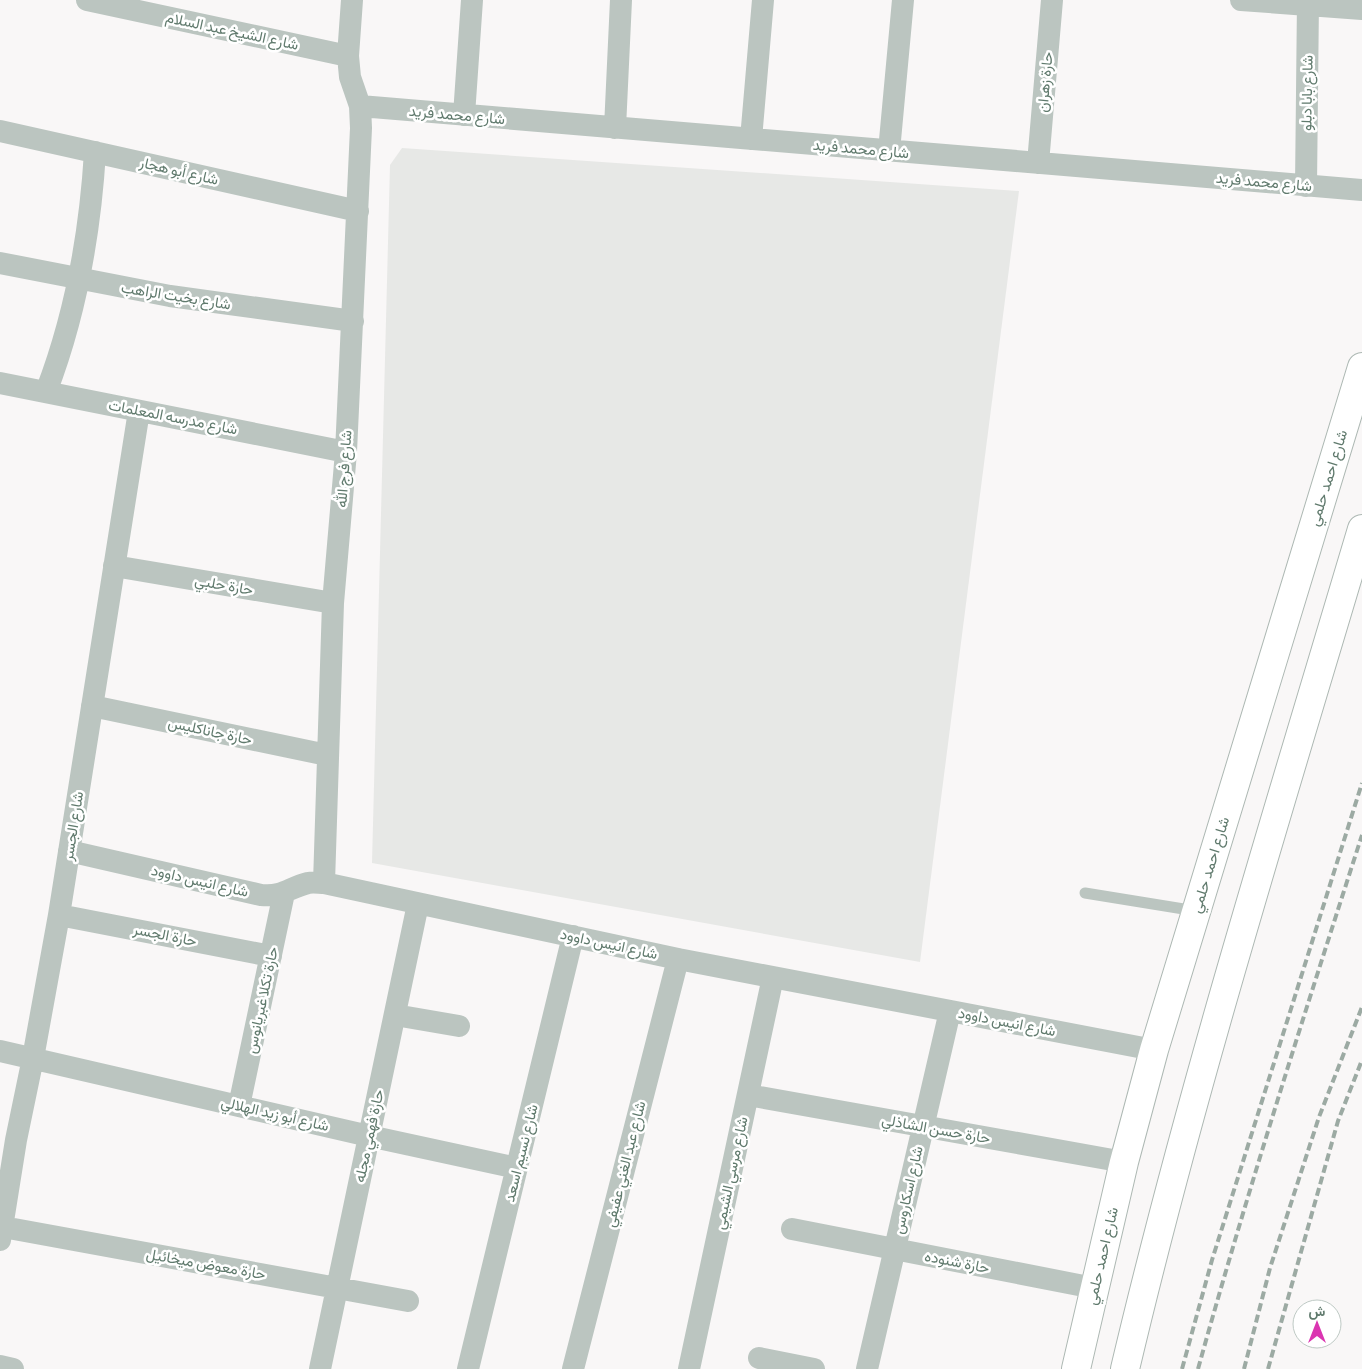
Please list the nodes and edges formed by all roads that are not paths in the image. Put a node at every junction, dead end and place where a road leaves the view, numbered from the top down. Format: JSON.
{"nodes":[{"id":1,"x":87,"y":0,"type":"edge"},
{"id":2,"x":352,"y":0,"type":"edge"},
{"id":3,"x":472,"y":0,"type":"edge"},
{"id":4,"x":621,"y":0,"type":"edge"},
{"id":5,"x":763,"y":0,"type":"edge"},
{"id":6,"x":903,"y":0,"type":"edge"},
{"id":7,"x":1052,"y":0,"type":"edge"},
{"id":8,"x":1241,"y":0,"type":"edge"},
{"id":9,"x":1308,"y":2,"type":"edge"},
{"id":10,"x":114,"y":3,"type":"edge"},
{"id":11,"x":1362,"y":9,"type":"edge"},
{"id":12,"x":348,"y":56,"type":"junction"},
{"id":13,"x":360,"y":106,"type":"junction"},
{"id":14,"x":464,"y":115,"type":"junction"},
{"id":15,"x":615,"y":128,"type":"junction"},
{"id":16,"x":0,"y":131,"type":"edge"},
{"id":17,"x":751,"y":139,"type":"junction"},
{"id":18,"x":889,"y":151,"type":"junction"},
{"id":19,"x":95,"y":152,"type":"junction"},
{"id":20,"x":1038,"y":164,"type":"junction"},
{"id":21,"x":1306,"y":186,"type":"junction"},
{"id":22,"x":1362,"y":190,"type":"edge"},
{"id":23,"x":358,"y":211,"type":"junction"},
{"id":24,"x":0,"y":263,"type":"edge"},
{"id":25,"x":80,"y":280,"type":"junction"},
{"id":26,"x":353,"y":321,"type":"junction"},
{"id":27,"x":1362,"y":367,"type":"edge"},
{"id":28,"x":0,"y":383,"type":"edge"},
{"id":29,"x":46,"y":392,"type":"junction"},
{"id":30,"x":139,"y":411,"type":"junction"},
{"id":31,"x":346,"y":452,"type":"junction"},
{"id":32,"x":1362,"y":529,"type":"edge"},
{"id":33,"x":114,"y":566,"type":"junction"},
{"id":34,"x":333,"y":603,"type":"junction"},
{"id":35,"x":92,"y":706,"type":"junction"},
{"id":36,"x":327,"y":755,"type":"junction"},
{"id":37,"x":69,"y":851,"type":"junction"},
{"id":38,"x":324,"y":883,"type":"junction"},
{"id":39,"x":284,"y":893,"type":"junction"},
{"id":40,"x":1085,"y":893,"type":"dead end"},
{"id":41,"x":418,"y":904,"type":"junction"},
{"id":42,"x":1196,"y":911,"type":"junction"},
{"id":43,"x":59,"y":915,"type":"junction"},
{"id":44,"x":573,"y":936,"type":"junction"},
{"id":45,"x":271,"y":956,"type":"junction"},
{"id":46,"x":678,"y":959,"type":"junction"},
{"id":47,"x":773,"y":978,"type":"junction"},
{"id":48,"x":950,"y":1011,"type":"junction"},
{"id":49,"x":395,"y":1015,"type":"junction"},
{"id":50,"x":459,"y":1026,"type":"dead end"},
{"id":51,"x":1154,"y":1050,"type":"junction"},
{"id":52,"x":0,"y":1051,"type":"edge"},
{"id":53,"x":33,"y":1058,"type":"junction"},
{"id":54,"x":748,"y":1094,"type":"junction"},
{"id":55,"x":239,"y":1106,"type":"junction"},
{"id":56,"x":923,"y":1127,"type":"junction"},
{"id":57,"x":369,"y":1136,"type":"junction"},
{"id":58,"x":8,"y":1139,"type":"edge"},
{"id":59,"x":1124,"y":1162,"type":"junction"},
{"id":60,"x":518,"y":1168,"type":"junction"},
{"id":61,"x":792,"y":1230,"type":"dead end"},
{"id":62,"x":2,"y":1233,"type":"edge"},
{"id":63,"x":894,"y":1250,"type":"junction"},
{"id":64,"x":338,"y":1288,"type":"junction"},
{"id":65,"x":1094,"y":1288,"type":"junction"},
{"id":66,"x":408,"y":1300,"type":"dead end"},
{"id":67,"x":759,"y":1358,"type":"dead end"},
{"id":68,"x":0,"y":1366,"type":"edge"},
{"id":69,"x":13,"y":1369,"type":"edge"},
{"id":70,"x":320,"y":1369,"type":"edge"},
{"id":71,"x":468,"y":1369,"type":"edge"},
{"id":72,"x":573,"y":1369,"type":"edge"},
{"id":73,"x":689,"y":1369,"type":"edge"},
{"id":74,"x":814,"y":1369,"type":"edge"},
{"id":75,"x":867,"y":1369,"type":"edge"},
{"id":76,"x":1076,"y":1369,"type":"edge"},
{"id":77,"x":1125,"y":1369,"type":"edge"}],
"edges":[{"from":1,"to":10,"type":"street","name":"شارع الشيخ عبد السلام"},
{"from":2,"to":12,"type":"street","name":"شارع فرج الله"},
{"from":3,"to":14,"type":"street"},
{"from":4,"to":15,"type":"street"},
{"from":5,"to":17,"type":"street"},
{"from":6,"to":18,"type":"street"},
{"from":7,"to":20,"type":"street","name":"حارة زهران"},
{"from":8,"to":9,"type":"street"},
{"from":9,"to":11,"type":"street"},
{"from":9,"to":21,"type":"street","name":"شارع بابا دبلو"},
{"from":10,"to":12,"type":"street","name":"شارع الشيخ عبد السلام"},
{"from":12,"to":13,"type":"street","name":"شارع فرج الله"},
{"from":13,"to":14,"type":"street","name":"شارع محمد فريد"},
{"from":13,"to":23,"type":"street","name":"شارع فرج الله"},
{"from":14,"to":15,"type":"street","name":"شارع محمد فريد"},
{"from":15,"to":17,"type":"street","name":"شارع محمد فريد"},
{"from":16,"to":19,"type":"street","name":"شارع أبو هجار"},
{"from":17,"to":18,"type":"street","name":"شارع محمد فريد"},
{"from":18,"to":20,"type":"street","name":"شارع محمد فريد"},
{"from":19,"to":23,"type":"street","name":"شارع أبو هجار"},
{"from":19,"to":25,"type":"street"},
{"from":20,"to":21,"type":"street","name":"شارع محمد فريد"},
{"from":21,"to":22,"type":"street","name":"شارع محمد فريد"},
{"from":23,"to":26,"type":"street","name":"شارع فرج الله"},
{"from":24,"to":25,"type":"street","name":"شارع بخيت الراهب"},
{"from":25,"to":26,"type":"street","name":"شارع بخيت الراهب"},
{"from":25,"to":29,"type":"street"},
{"from":26,"to":31,"type":"street","name":"شارع فرج الله"},
{"from":27,"to":42,"type":"main road","name":"شارع احمد حلمي"},
{"from":28,"to":29,"type":"street","name":"شارع مدرسه المعلمات"},
{"from":29,"to":30,"type":"street","name":"شارع مدرسه المعلمات"},
{"from":30,"to":31,"type":"street","name":"شارع مدرسه المعلمات"},
{"from":30,"to":33,"type":"street","name":"شارع الجسر"},
{"from":31,"to":34,"type":"street","name":"شارع فرج الله"},
{"from":32,"to":77,"type":"main road"},
{"from":33,"to":34,"type":"street","name":"حارة حلبي"},
{"from":33,"to":35,"type":"street","name":"شارع الجسر"},
{"from":34,"to":36,"type":"street","name":"شارع فرج الله"},
{"from":35,"to":36,"type":"street","name":"حارة جاناكليس"},
{"from":35,"to":37,"type":"street","name":"شارع الجسر"},
{"from":36,"to":38,"type":"street","name":"شارع فرج الله"},
{"from":37,"to":39,"type":"street","name":"شارع انيس داوود"},
{"from":37,"to":43,"type":"street","name":"شارع الجسر"},
{"from":38,"to":39,"type":"street","name":"شارع انيس داوود"},
{"from":38,"to":41,"type":"street","name":"شارع انيس داوود"},
{"from":39,"to":45,"type":"street","name":"حارة تكلا غبريانوس"},
{"from":40,"to":42,"type":"lane"},
{"from":41,"to":44,"type":"street","name":"شارع انيس داوود"},
{"from":41,"to":49,"type":"street","name":"حارة فهمي مجله"},
{"from":42,"to":51,"type":"main road","name":"شارع احمد حلمي"},
{"from":43,"to":45,"type":"street","name":"حارة الجسر"},
{"from":43,"to":53,"type":"street","name":"شارع الجسر"},
{"from":44,"to":46,"type":"street","name":"شارع انيس داوود"},
{"from":44,"to":60,"type":"street","name":"شارع نسيم اسعد"},
{"from":45,"to":55,"type":"street","name":"حارة تكلا غبريانوس"},
{"from":46,"to":47,"type":"street","name":"شارع انيس داوود"},
{"from":46,"to":72,"type":"street","name":"شارع عبد الغني عفيفي"},
{"from":47,"to":48,"type":"street","name":"شارع انيس داوود"},
{"from":47,"to":54,"type":"street","name":"شارع مرسي الشيمي"},
{"from":48,"to":51,"type":"street","name":"شارع انيس داوود"},
{"from":48,"to":56,"type":"street","name":"شارع اسكاروس"},
{"from":49,"to":50,"type":"street"},
{"from":49,"to":57,"type":"street","name":"حارة فهمي مجله"},
{"from":51,"to":59,"type":"main road","name":"شارع احمد حلمي"},
{"from":52,"to":53,"type":"street","name":"شارع أبو زيد الهلالي"},
{"from":53,"to":55,"type":"street","name":"شارع أبو زيد الهلالي"},
{"from":53,"to":58,"type":"street","name":"شارع الجسر"},
{"from":54,"to":56,"type":"street","name":"حارة حسن الشاذلي"},
{"from":54,"to":73,"type":"street","name":"شارع مرسي الشيمي"},
{"from":55,"to":57,"type":"street","name":"شارع أبو زيد الهلالي"},
{"from":56,"to":59,"type":"street","name":"حارة حسن الشاذلي"},
{"from":56,"to":63,"type":"street","name":"شارع اسكاروس"},
{"from":57,"to":60,"type":"street","name":"شارع أبو زيد الهلالي"},
{"from":57,"to":64,"type":"street","name":"حارة فهمي مجله"},
{"from":58,"to":62,"type":"street","name":"شارع الجسر"},
{"from":59,"to":65,"type":"main road","name":"شارع احمد حلمي"},
{"from":60,"to":71,"type":"street","name":"شارع نسيم اسعد"},
{"from":61,"to":63,"type":"street","name":"حارة شنوده"},
{"from":62,"to":64,"type":"street","name":"حارة معوض ميخائيل"},
{"from":63,"to":65,"type":"street","name":"حارة شنوده"},
{"from":63,"to":75,"type":"street","name":"شارع اسكاروس"},
{"from":64,"to":66,"type":"street","name":"حارة معوض ميخائيل"},
{"from":64,"to":70,"type":"street","name":"حارة فهمي مجله"},
{"from":65,"to":76,"type":"main road","name":"شارع احمد حلمي"},
{"from":67,"to":74,"type":"street"},
{"from":68,"to":69,"type":"street"}]}
